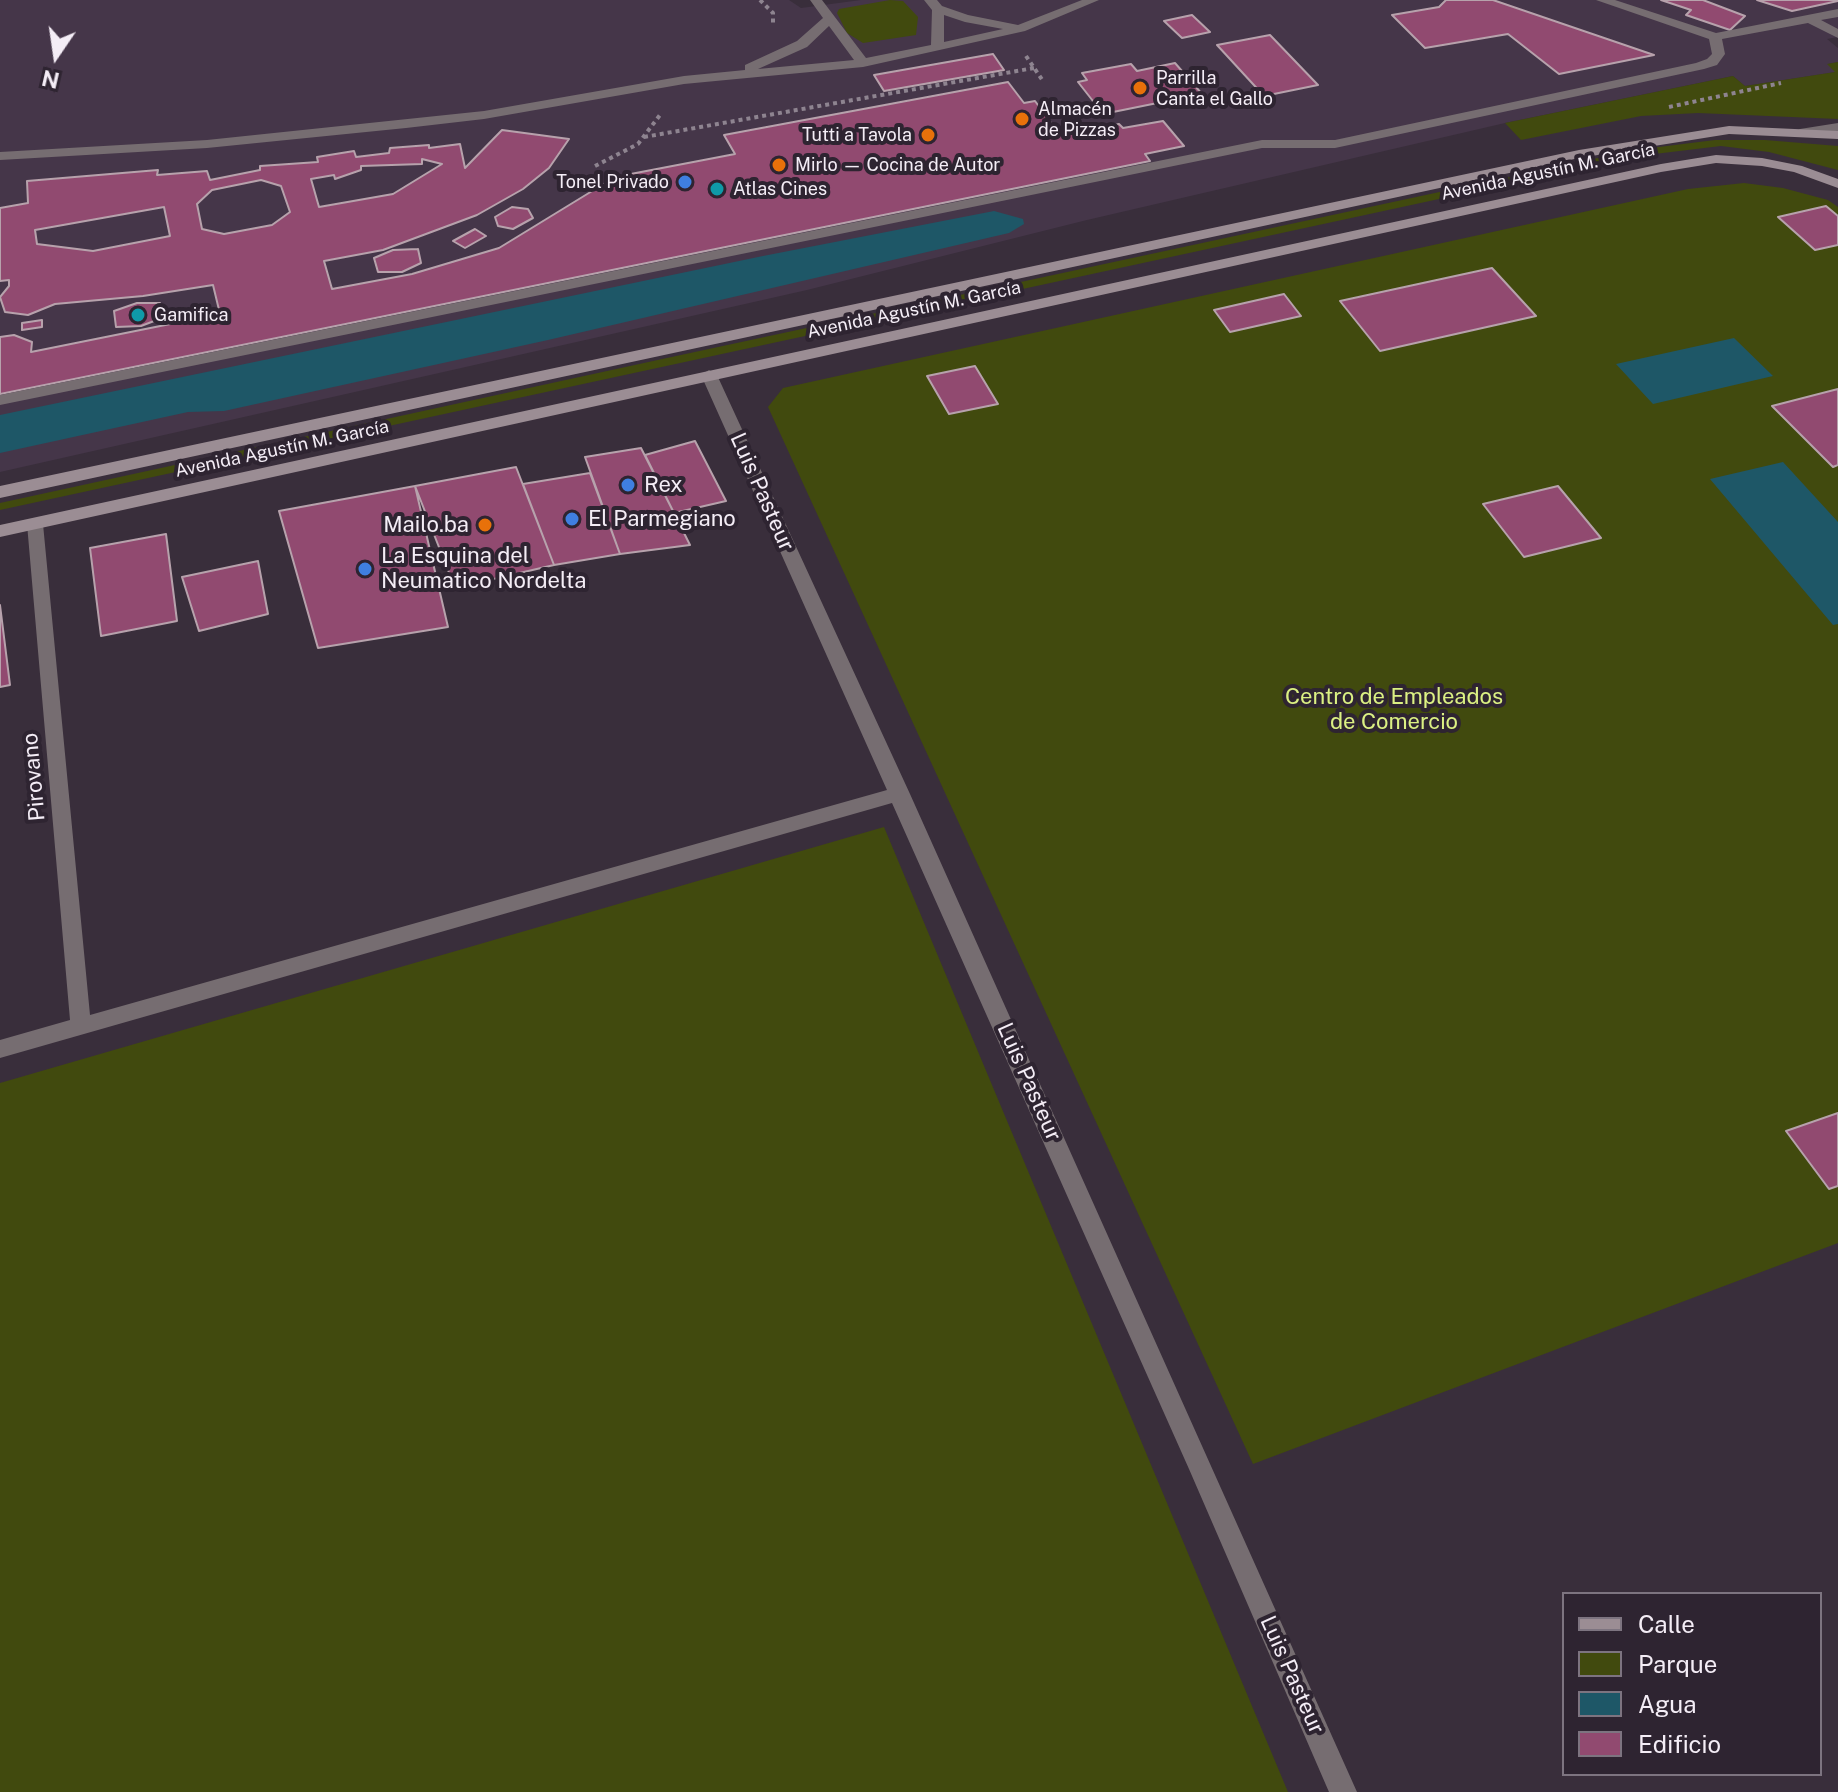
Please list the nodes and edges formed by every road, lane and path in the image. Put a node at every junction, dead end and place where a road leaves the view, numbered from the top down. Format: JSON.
{"nodes":[{"id":1,"x":816,"y":0,"type":"edge"},
{"id":2,"x":1093,"y":0,"type":"edge"},
{"id":3,"x":1602,"y":0,"type":"edge"},
{"id":4,"x":934,"y":4,"type":"edge"},
{"id":5,"x":1838,"y":13,"type":"edge"},
{"id":6,"x":830,"y":18,"type":"junction"},
{"id":7,"x":1812,"y":20,"type":"junction"},
{"id":8,"x":1021,"y":28,"type":"junction"},
{"id":9,"x":1838,"y":34,"type":"edge"},
{"id":10,"x":1715,"y":37,"type":"junction"},
{"id":11,"x":937,"y":49,"type":"junction"},
{"id":12,"x":863,"y":63,"type":"junction"},
{"id":13,"x":1034,"y":68,"type":"dead end"},
{"id":14,"x":720,"y":77,"type":"junction"},
{"id":15,"x":1838,"y":127,"type":"edge"},
{"id":16,"x":1800,"y":133,"type":"junction"},
{"id":17,"x":1838,"y":135,"type":"edge"},
{"id":18,"x":0,"y":156,"type":"edge"},
{"id":19,"x":595,"y":166,"type":"dead end"},
{"id":20,"x":1838,"y":184,"type":"edge"},
{"id":21,"x":709,"y":375,"type":"junction"},
{"id":22,"x":0,"y":400,"type":"edge"},
{"id":23,"x":0,"y":492,"type":"edge"},
{"id":24,"x":35,"y":524,"type":"junction"},
{"id":25,"x":0,"y":531,"type":"edge"},
{"id":26,"x":900,"y":794,"type":"junction"},
{"id":27,"x":81,"y":1026,"type":"junction"},
{"id":28,"x":0,"y":1049,"type":"edge"},
{"id":29,"x":1343,"y":1792,"type":"edge"}],
"edges":[{"from":1,"to":6,"type":"street"},
{"from":2,"to":8,"type":"street"},
{"from":3,"to":10,"type":"street"},
{"from":4,"to":8,"type":"street"},
{"from":4,"to":11,"type":"street"},
{"from":5,"to":7,"type":"street"},
{"from":6,"to":12,"type":"street"},
{"from":6,"to":14,"type":"street"},
{"from":7,"to":9,"type":"street"},
{"from":7,"to":10,"type":"street"},
{"from":8,"to":11,"type":"street"},
{"from":10,"to":22,"type":"street"},
{"from":11,"to":12,"type":"street"},
{"from":12,"to":14,"type":"street"},
{"from":13,"to":19,"type":"path"},
{"from":14,"to":18,"type":"street"},
{"from":15,"to":16,"type":"street"},
{"from":16,"to":17,"type":"main road","name":"Avenida Agustín M. García"},
{"from":16,"to":23,"type":"main road","name":"Avenida Agustín M. García"},
{"from":20,"to":21,"type":"main road","name":"Avenida Agustín M. García"},
{"from":21,"to":24,"type":"main road","name":"Avenida Agustín M. García"},
{"from":21,"to":26,"type":"street","name":"Luis Pasteur"},
{"from":24,"to":25,"type":"main road","name":"Avenida Agustín M. García"},
{"from":24,"to":27,"type":"street","name":"Pirovano"},
{"from":26,"to":27,"type":"street"},
{"from":26,"to":29,"type":"street","name":"Luis Pasteur"},
{"from":27,"to":28,"type":"street"}]}
